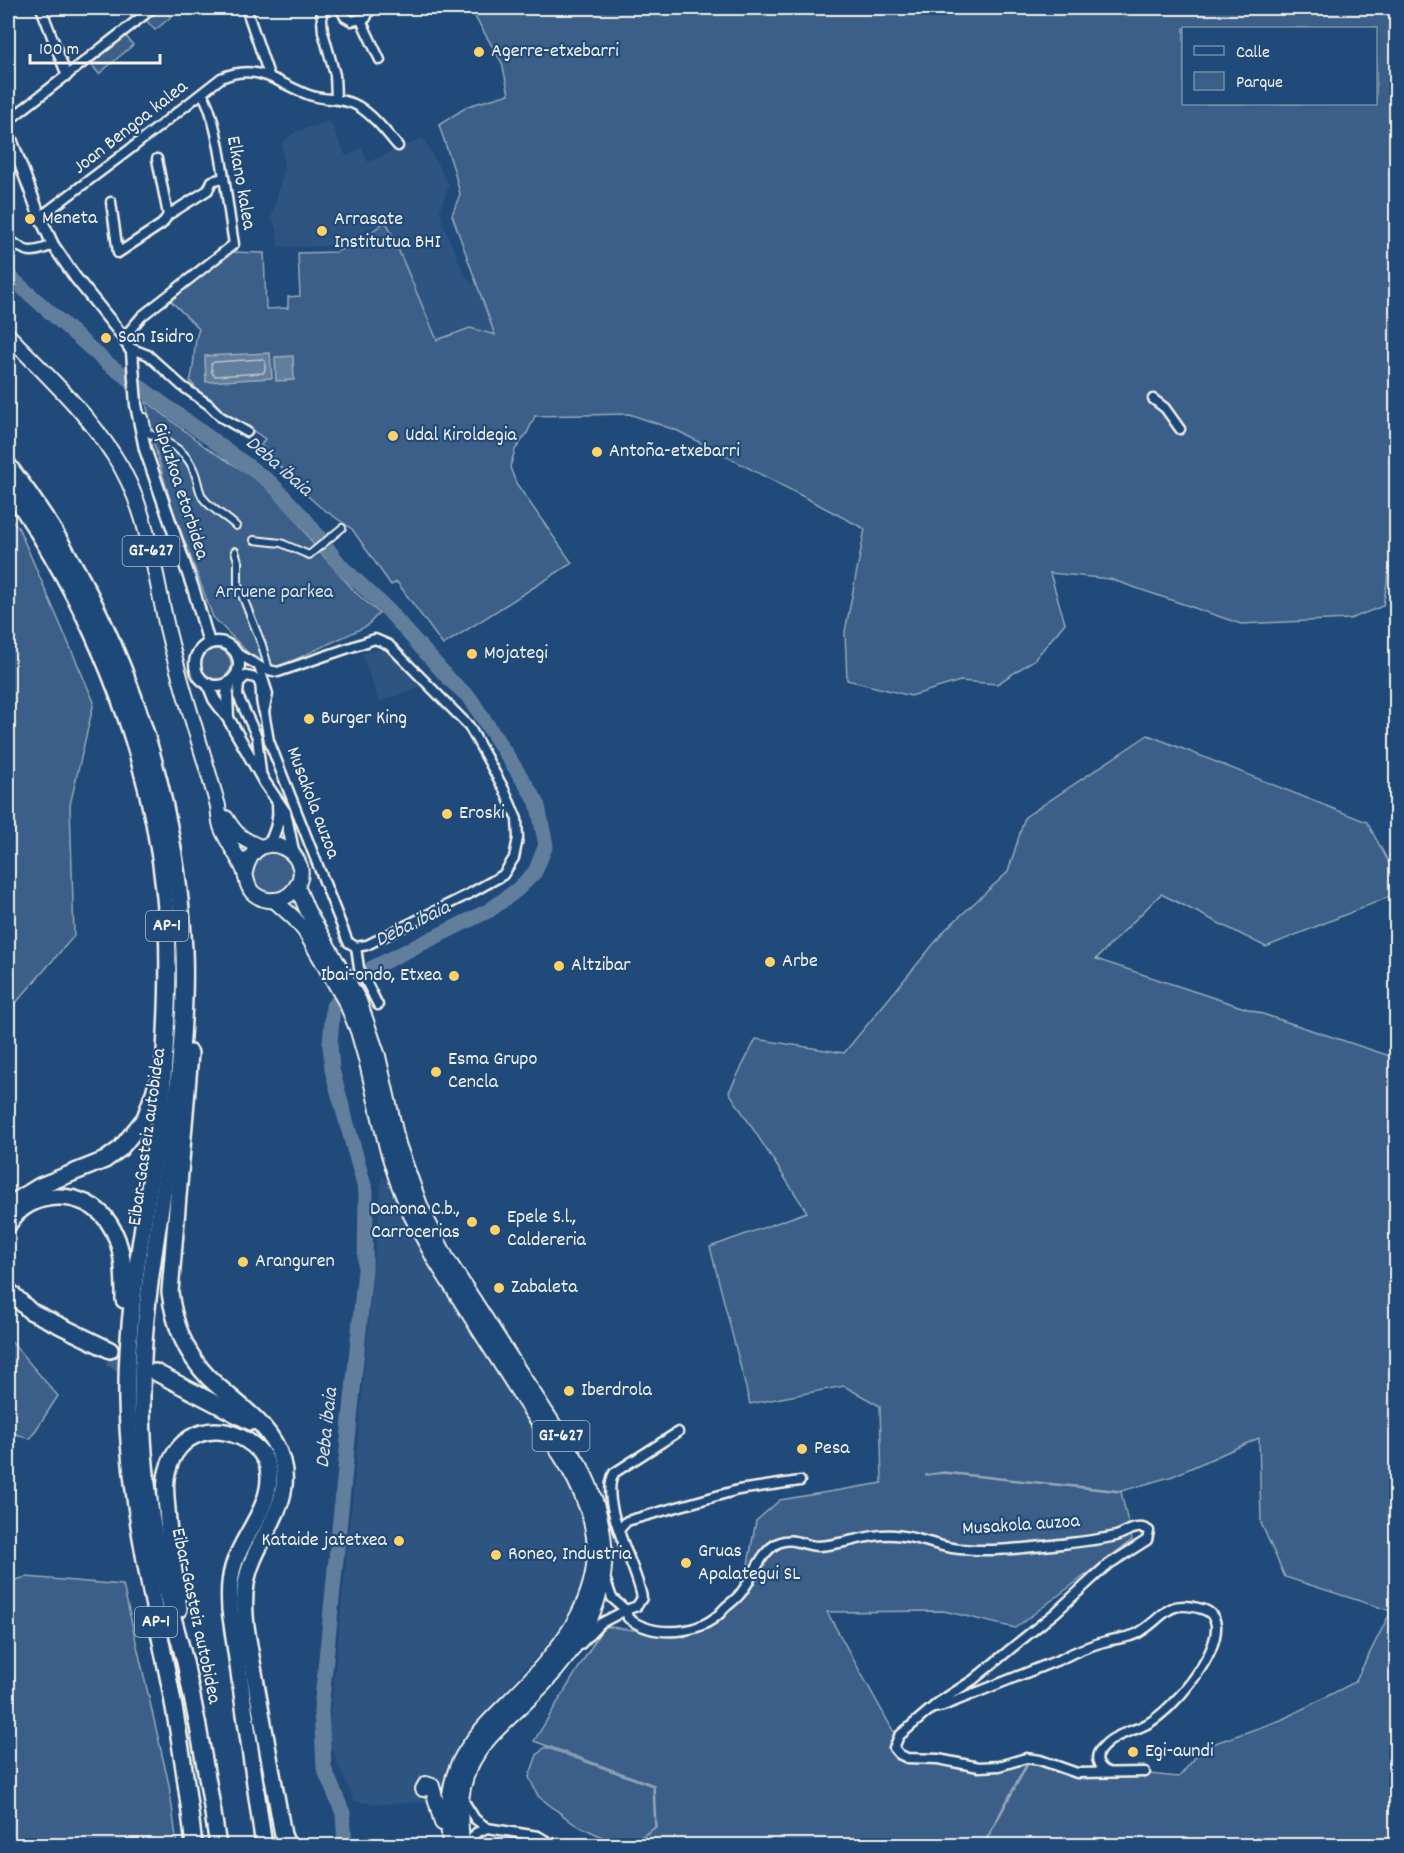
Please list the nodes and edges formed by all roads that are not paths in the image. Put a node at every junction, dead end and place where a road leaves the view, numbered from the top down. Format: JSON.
{"nodes":[{"id":1,"x":41,"y":8,"type":"edge"},
{"id":2,"x":153,"y":8,"type":"edge"},
{"id":3,"x":246,"y":8,"type":"edge"},
{"id":4,"x":321,"y":8,"type":"edge"},
{"id":5,"x":340,"y":8,"type":"edge"},
{"id":6,"x":370,"y":8,"type":"edge"},
{"id":7,"x":361,"y":20,"type":"junction"},
{"id":8,"x":380,"y":60,"type":"dead end"},
{"id":9,"x":269,"y":75,"type":"junction"},
{"id":10,"x":67,"y":76,"type":"junction"},
{"id":11,"x":201,"y":94,"type":"junction"},
{"id":12,"x":336,"y":98,"type":"junction"},
{"id":13,"x":8,"y":121,"type":"edge"},
{"id":14,"x":8,"y":131,"type":"edge"},
{"id":15,"x":398,"y":146,"type":"dead end"},
{"id":16,"x":157,"y":159,"type":"dead end"},
{"id":17,"x":223,"y":178,"type":"junction"},
{"id":18,"x":111,"y":202,"type":"dead end"},
{"id":19,"x":168,"y":215,"type":"junction"},
{"id":20,"x":40,"y":217,"type":"junction"},
{"id":21,"x":8,"y":238,"type":"edge"},
{"id":22,"x":53,"y":245,"type":"junction"},
{"id":23,"x":8,"y":335,"type":"edge"},
{"id":24,"x":124,"y":337,"type":"junction"},
{"id":25,"x":130,"y":348,"type":"junction"},
{"id":26,"x":1153,"y":399,"type":"dead end"},
{"id":27,"x":138,"y":418,"type":"junction"},
{"id":28,"x":1180,"y":429,"type":"dead end"},
{"id":29,"x":247,"y":432,"type":"dead end"},
{"id":30,"x":8,"y":465,"type":"edge"},
{"id":31,"x":8,"y":488,"type":"edge"},
{"id":32,"x":236,"y":526,"type":"dead end"},
{"id":33,"x":342,"y":528,"type":"dead end"},
{"id":34,"x":254,"y":540,"type":"dead end"},
{"id":35,"x":235,"y":551,"type":"dead end"},
{"id":36,"x":209,"y":643,"type":"junction"},
{"id":37,"x":236,"y":653,"type":"junction"},
{"id":38,"x":259,"y":666,"type":"junction"},
{"id":39,"x":269,"y":670,"type":"junction"},
{"id":40,"x":238,"y":678,"type":"junction"},
{"id":41,"x":208,"y":684,"type":"junction"},
{"id":42,"x":264,"y":712,"type":"junction"},
{"id":43,"x":228,"y":718,"type":"junction"},
{"id":44,"x":261,"y":776,"type":"junction"},
{"id":45,"x":278,"y":804,"type":"junction"},
{"id":46,"x":218,"y":806,"type":"junction"},
{"id":47,"x":265,"y":846,"type":"junction"},
{"id":48,"x":294,"y":855,"type":"junction"},
{"id":49,"x":244,"y":872,"type":"junction"},
{"id":50,"x":297,"y":886,"type":"junction"},
{"id":51,"x":180,"y":897,"type":"junction"},
{"id":52,"x":274,"y":900,"type":"junction"},
{"id":53,"x":356,"y":947,"type":"junction"},
{"id":54,"x":338,"y":975,"type":"junction"},
{"id":55,"x":377,"y":1003,"type":"dead end"},
{"id":56,"x":360,"y":1019,"type":"junction"},
{"id":57,"x":164,"y":1067,"type":"junction"},
{"id":58,"x":8,"y":1209,"type":"edge"},
{"id":59,"x":8,"y":1225,"type":"edge"},
{"id":60,"x":8,"y":1290,"type":"edge"},
{"id":61,"x":8,"y":1304,"type":"edge"},
{"id":62,"x":127,"y":1396,"type":"junction"},
{"id":63,"x":678,"y":1432,"type":"dead end"},
{"id":64,"x":272,"y":1439,"type":"junction"},
{"id":65,"x":261,"y":1452,"type":"junction"},
{"id":66,"x":800,"y":1481,"type":"dead end"},
{"id":67,"x":619,"y":1530,"type":"junction"},
{"id":68,"x":604,"y":1575,"type":"junction"},
{"id":69,"x":626,"y":1610,"type":"junction"},
{"id":70,"x":184,"y":1660,"type":"junction"},
{"id":71,"x":563,"y":1661,"type":"junction"},
{"id":72,"x":933,"y":1708,"type":"junction"},
{"id":73,"x":1108,"y":1772,"type":"junction"},
{"id":74,"x":1145,"y":1772,"type":"dead end"},
{"id":75,"x":423,"y":1789,"type":"dead end"},
{"id":76,"x":461,"y":1796,"type":"junction"},
{"id":77,"x":487,"y":1828,"type":"junction"},
{"id":78,"x":285,"y":1842,"type":"edge"},
{"id":79,"x":266,"y":1843,"type":"edge"},
{"id":80,"x":194,"y":1845,"type":"edge"},
{"id":81,"x":218,"y":1845,"type":"edge"},
{"id":82,"x":449,"y":1845,"type":"edge"},
{"id":83,"x":462,"y":1845,"type":"edge"},
{"id":84,"x":467,"y":1845,"type":"edge"},
{"id":85,"x":555,"y":1845,"type":"edge"}],
"edges":[{"from":1,"to":10,"type":"street"},
{"from":2,"to":10,"type":"street"},
{"from":3,"to":9,"type":"street"},
{"from":4,"to":12,"type":"street"},
{"from":5,"to":7,"type":"street"},
{"from":6,"to":7,"type":"street"},
{"from":7,"to":8,"type":"street"},
{"from":9,"to":11,"type":"street","name":"Joan Bengoa kalea"},
{"from":9,"to":12,"type":"street"},
{"from":10,"to":13,"type":"street"},
{"from":11,"to":17,"type":"street","name":"Elkano kalea"},
{"from":11,"to":20,"type":"street","name":"Joan Bengoa kalea"},
{"from":12,"to":15,"type":"street"},
{"from":14,"to":20,"type":"street","name":"Gipuzkoa etorbidea"},
{"from":16,"to":19,"type":"street"},
{"from":17,"to":19,"type":"street"},
{"from":17,"to":24,"type":"street","name":"Elkano kalea"},
{"from":18,"to":19,"type":"street"},
{"from":20,"to":22,"type":"street","name":"Gipuzkoa etorbidea"},
{"from":21,"to":22,"type":"street"},
{"from":22,"to":24,"type":"street","name":"Gipuzkoa etorbidea"},
{"from":23,"to":46,"type":"main road","number":"GI-627"},
{"from":24,"to":25,"type":"street","name":"Gipuzkoa etorbidea"},
{"from":25,"to":27,"type":"street","name":"Gipuzkoa etorbidea"},
{"from":25,"to":29,"type":"street"},
{"from":26,"to":28,"type":"street"},
{"from":27,"to":32,"type":"street"},
{"from":27,"to":36,"type":"street","name":"Gipuzkoa etorbidea"},
{"from":30,"to":51,"type":"highway","name":"Eibar-Gasteiz autobidea","number":"AP-1"},
{"from":31,"to":57,"type":"highway","name":"Eibar-Gasteiz autobidea","number":"AP-1"},
{"from":33,"to":34,"type":"street"},
{"from":35,"to":39,"type":"street"},
{"from":36,"to":37,"type":"street"},
{"from":36,"to":41,"type":"street"},
{"from":37,"to":38,"type":"street"},
{"from":37,"to":40,"type":"street"},
{"from":38,"to":39,"type":"street"},
{"from":38,"to":42,"type":"street","name":"Musakola auzoa"},
{"from":39,"to":53,"type":"street"},
{"from":40,"to":41,"type":"street"},
{"from":40,"to":42,"type":"street"},
{"from":40,"to":43,"type":"street"},
{"from":40,"to":44,"type":"street"},
{"from":41,"to":43,"type":"street","name":"Musakola auzoa"},
{"from":42,"to":53,"type":"street","name":"Musakola auzoa"},
{"from":43,"to":44,"type":"street","name":"Musakola auzoa"},
{"from":44,"to":45,"type":"street","name":"Musakola auzoa"},
{"from":45,"to":47,"type":"street","name":"Musakola auzoa"},
{"from":45,"to":48,"type":"street","name":"Musakola auzoa"},
{"from":46,"to":47,"type":"main road","number":"GI-627"},
{"from":46,"to":49,"type":"main road","number":"GI-627"},
{"from":47,"to":48,"type":"main road","number":"GI-627"},
{"from":47,"to":49,"type":"main road"},
{"from":48,"to":50,"type":"main road","number":"GI-627"},
{"from":49,"to":52,"type":"main road","number":"GI-627"},
{"from":50,"to":52,"type":"main road"},
{"from":50,"to":54,"type":"main road","number":"GI-627"},
{"from":51,"to":64,"type":"highway"},
{"from":51,"to":70,"type":"highway","name":"Eibar-Gasteiz autobidea","number":"AP-1"},
{"from":52,"to":54,"type":"main road","number":"GI-627"},
{"from":53,"to":55,"type":"street","name":"Musakola auzoa"},
{"from":54,"to":56,"type":"main road","number":"GI-627"},
{"from":56,"to":68,"type":"main road","number":"GI-627"},
{"from":56,"to":82,"type":"main road","number":"GI-627"},
{"from":57,"to":58,"type":"highway"},
{"from":57,"to":62,"type":"highway","name":"Eibar-Gasteiz autobidea","number":"AP-1"},
{"from":59,"to":62,"type":"highway"},
{"from":60,"to":61,"type":"highway"},
{"from":62,"to":80,"type":"highway","name":"Eibar-Gasteiz autobidea","number":"AP-1"},
{"from":63,"to":67,"type":"street"},
{"from":64,"to":65,"type":"highway"},
{"from":64,"to":78,"type":"highway"},
{"from":65,"to":70,"type":"highway"},
{"from":65,"to":79,"type":"highway"},
{"from":66,"to":67,"type":"street"},
{"from":67,"to":69,"type":"street"},
{"from":68,"to":69,"type":"street","name":"Musakola auzoa"},
{"from":68,"to":71,"type":"main road","number":"GI-627"},
{"from":69,"to":71,"type":"street"},
{"from":69,"to":72,"type":"street","name":"Musakola auzoa"},
{"from":70,"to":81,"type":"highway","name":"Eibar-Gasteiz autobidea","number":"AP-1"},
{"from":71,"to":76,"type":"main road","number":"GI-627"},
{"from":72,"to":73,"type":"street","name":"Musakola auzoa"},
{"from":72,"to":73,"type":"street","name":"Musakola auzoa"},
{"from":73,"to":74,"type":"street","name":"Musakola auzoa"},
{"from":75,"to":82,"type":"main road"},
{"from":76,"to":77,"type":"street"},
{"from":76,"to":83,"type":"main road","number":"GI-627"},
{"from":77,"to":84,"type":"street"},
{"from":77,"to":85,"type":"street"}]}
